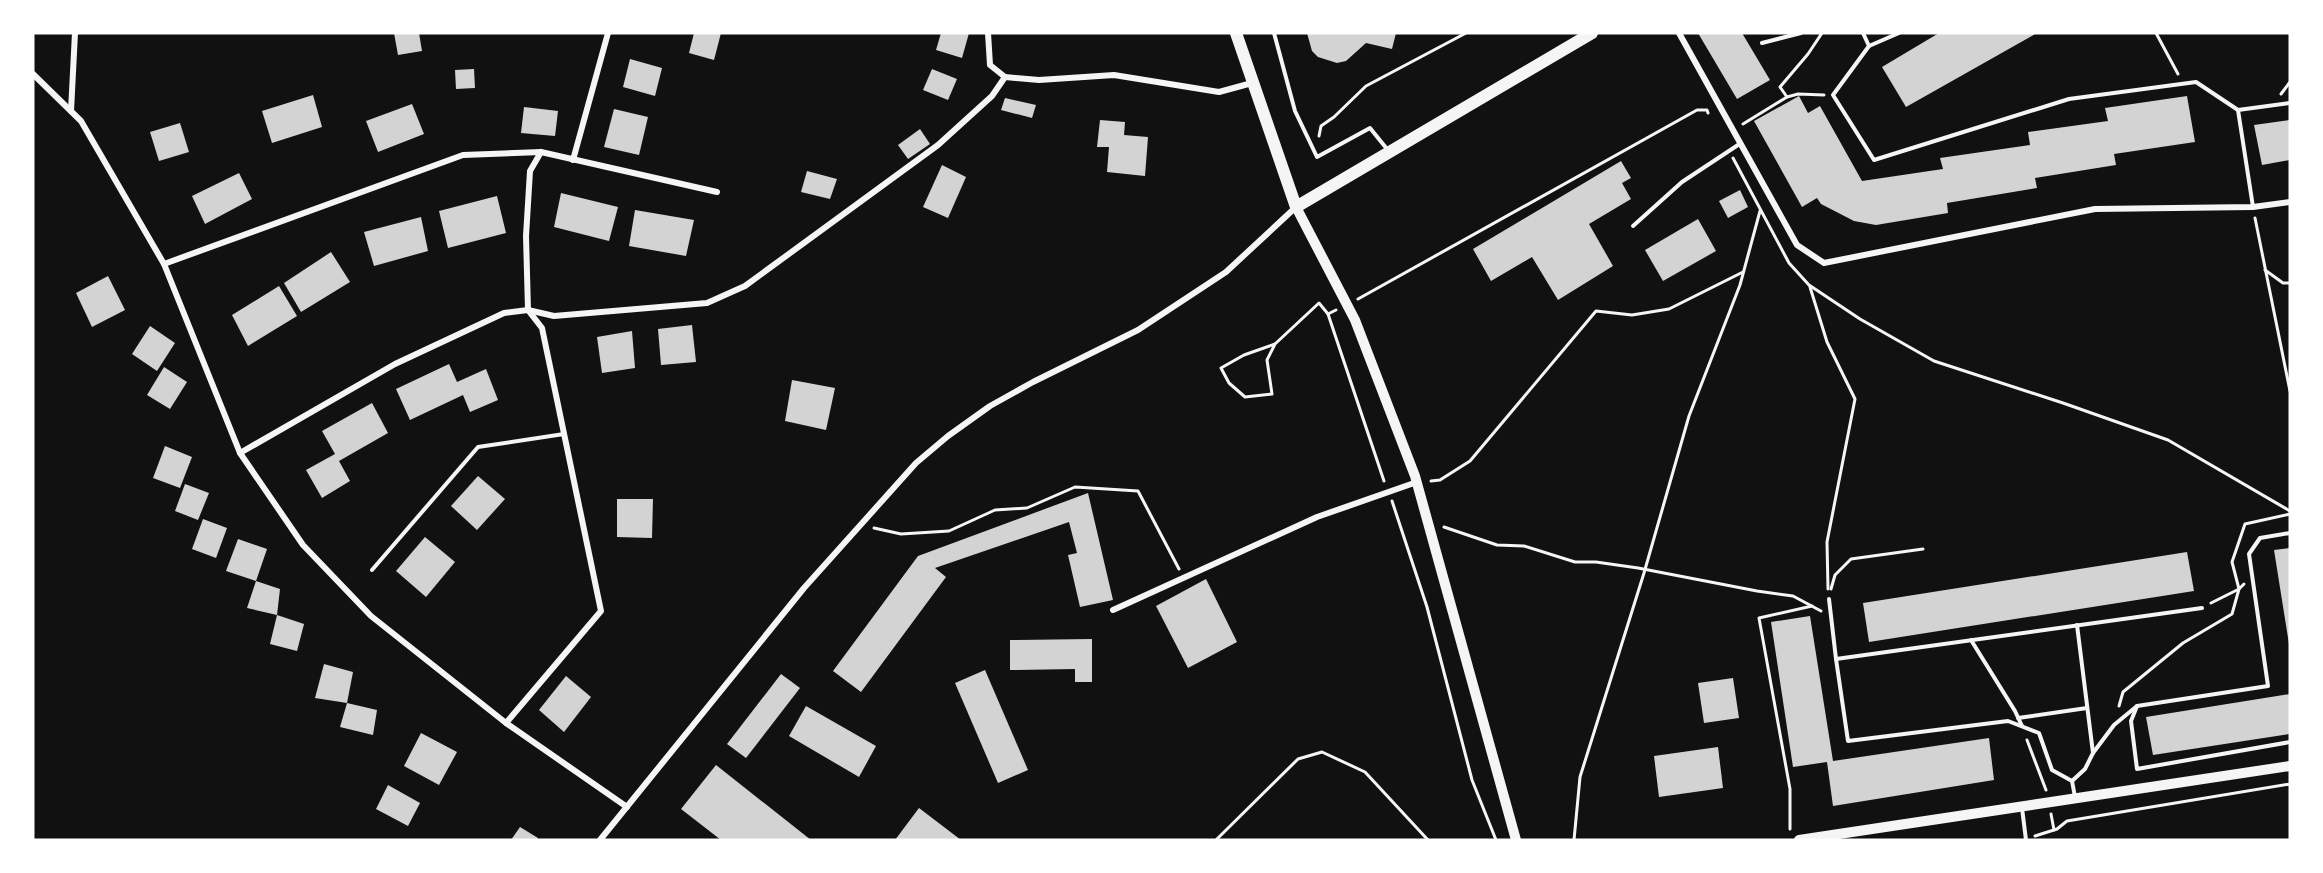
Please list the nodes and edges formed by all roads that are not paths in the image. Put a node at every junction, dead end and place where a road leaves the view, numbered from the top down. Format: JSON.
{"nodes":[{"id":1,"x":75,"y":33,"type":"edge"},
{"id":2,"x":608,"y":33,"type":"edge"},
{"id":3,"x":988,"y":33,"type":"edge"},
{"id":4,"x":1236,"y":33,"type":"edge"},
{"id":5,"x":1274,"y":33,"type":"edge"},
{"id":6,"x":1592,"y":33,"type":"edge"},
{"id":7,"x":1679,"y":33,"type":"edge"},
{"id":8,"x":1801,"y":33,"type":"edge"},
{"id":9,"x":1863,"y":33,"type":"edge"},
{"id":10,"x":1899,"y":33,"type":"edge"},
{"id":11,"x":1762,"y":43,"type":"dead end"},
{"id":12,"x":1869,"y":46,"type":"junction"},
{"id":13,"x":33,"y":74,"type":"edge"},
{"id":14,"x":1005,"y":77,"type":"junction"},
{"id":15,"x":1252,"y":83,"type":"junction"},
{"id":16,"x":2290,"y":103,"type":"edge"},
{"id":17,"x":2238,"y":110,"type":"junction"},
{"id":18,"x":71,"y":111,"type":"junction"},
{"id":19,"x":1741,"y":143,"type":"junction"},
{"id":20,"x":541,"y":152,"type":"junction"},
{"id":21,"x":1390,"y":152,"type":"junction"},
{"id":22,"x":573,"y":159,"type":"junction"},
{"id":23,"x":717,"y":192,"type":"dead end"},
{"id":24,"x":2290,"y":202,"type":"edge"},
{"id":25,"x":1296,"y":207,"type":"junction"},
{"id":26,"x":2253,"y":207,"type":"junction"},
{"id":27,"x":1633,"y":226,"type":"dead end"},
{"id":28,"x":164,"y":264,"type":"junction"},
{"id":29,"x":528,"y":310,"type":"junction"},
{"id":30,"x":565,"y":434,"type":"junction"},
{"id":31,"x":240,"y":453,"type":"junction"},
{"id":32,"x":1417,"y":482,"type":"junction"},
{"id":33,"x":2290,"y":533,"type":"edge"},
{"id":34,"x":372,"y":570,"type":"dead end"},
{"id":35,"x":1829,"y":599,"type":"road end"},
{"id":36,"x":2202,"y":608,"type":"road end"},
{"id":37,"x":1113,"y":610,"type":"dead end"},
{"id":38,"x":2078,"y":625,"type":"junction"},
{"id":39,"x":1971,"y":640,"type":"junction"},
{"id":40,"x":1836,"y":658,"type":"junction"},
{"id":41,"x":2137,"y":706,"type":"junction"},
{"id":42,"x":2087,"y":708,"type":"junction"},
{"id":43,"x":2018,"y":718,"type":"junction"},
{"id":44,"x":506,"y":723,"type":"junction"},
{"id":45,"x":2022,"y":727,"type":"junction"},
{"id":46,"x":2290,"y":742,"type":"edge"},
{"id":47,"x":2093,"y":753,"type":"junction"},
{"id":48,"x":2290,"y":766,"type":"edge"},
{"id":49,"x":2072,"y":781,"type":"junction"},
{"id":50,"x":2075,"y":800,"type":"junction"},
{"id":51,"x":627,"y":807,"type":"junction"},
{"id":52,"x":2022,"y":808,"type":"junction"},
{"id":53,"x":600,"y":840,"type":"edge"},
{"id":54,"x":1516,"y":840,"type":"edge"},
{"id":55,"x":1799,"y":840,"type":"edge"},
{"id":56,"x":2026,"y":840,"type":"edge"}],
"edges":[{"from":1,"to":18,"type":"street"},
{"from":2,"to":22,"type":"street"},
{"from":3,"to":14,"type":"street"},
{"from":4,"to":15,"type":"main road"},
{"from":5,"to":21,"type":"lane"},
{"from":6,"to":21,"type":"main road"},
{"from":7,"to":19,"type":"street"},
{"from":8,"to":11,"type":"lane"},
{"from":9,"to":12,"type":"lane"},
{"from":10,"to":12,"type":"lane"},
{"from":12,"to":17,"type":"lane"},
{"from":13,"to":18,"type":"street"},
{"from":14,"to":15,"type":"street"},
{"from":14,"to":29,"type":"street"},
{"from":15,"to":25,"type":"main road"},
{"from":16,"to":17,"type":"lane"},
{"from":17,"to":26,"type":"lane"},
{"from":18,"to":28,"type":"street"},
{"from":19,"to":26,"type":"street"},
{"from":19,"to":27,"type":"lane"},
{"from":20,"to":22,"type":"street"},
{"from":20,"to":28,"type":"street"},
{"from":20,"to":29,"type":"street"},
{"from":21,"to":25,"type":"main road"},
{"from":22,"to":23,"type":"street"},
{"from":24,"to":26,"type":"street"},
{"from":25,"to":32,"type":"street"},
{"from":25,"to":51,"type":"street"},
{"from":28,"to":31,"type":"street"},
{"from":29,"to":30,"type":"street"},
{"from":29,"to":31,"type":"street"},
{"from":30,"to":34,"type":"lane"},
{"from":30,"to":44,"type":"street"},
{"from":31,"to":44,"type":"street"},
{"from":32,"to":37,"type":"street"},
{"from":32,"to":54,"type":"street"},
{"from":33,"to":41,"type":"lane"},
{"from":35,"to":40,"type":"lane"},
{"from":36,"to":38,"type":"lane"},
{"from":38,"to":39,"type":"lane"},
{"from":38,"to":42,"type":"lane"},
{"from":39,"to":40,"type":"lane"},
{"from":39,"to":43,"type":"lane"},
{"from":40,"to":45,"type":"lane"},
{"from":41,"to":46,"type":"lane"},
{"from":41,"to":47,"type":"lane"},
{"from":42,"to":43,"type":"lane"},
{"from":42,"to":47,"type":"lane"},
{"from":43,"to":45,"type":"lane"},
{"from":44,"to":51,"type":"street"},
{"from":45,"to":49,"type":"lane"},
{"from":47,"to":49,"type":"lane"},
{"from":48,"to":50,"type":"street"},
{"from":49,"to":50,"type":"lane"},
{"from":50,"to":52,"type":"street"},
{"from":51,"to":53,"type":"street"},
{"from":52,"to":55,"type":"street"},
{"from":52,"to":56,"type":"lane"}]}
